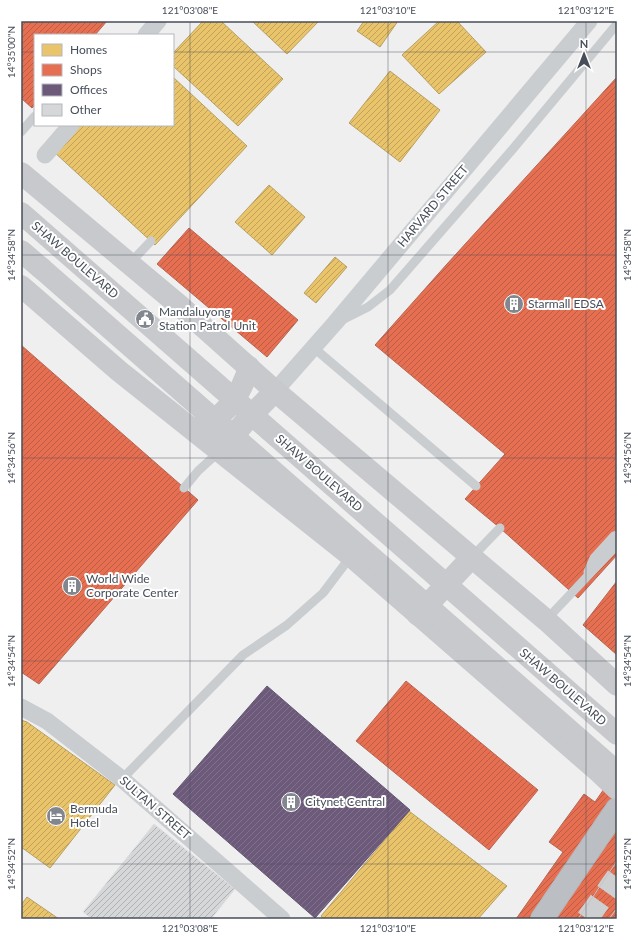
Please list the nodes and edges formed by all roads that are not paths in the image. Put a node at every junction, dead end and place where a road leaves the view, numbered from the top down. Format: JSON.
{"nodes":[{"id":1,"x":158,"y":21,"type":"edge"},
{"id":2,"x":589,"y":21,"type":"edge"},
{"id":3,"x":617,"y":24,"type":"edge"},
{"id":4,"x":147,"y":34,"type":"edge"},
{"id":5,"x":34,"y":117,"type":"edge"},
{"id":6,"x":70,"y":126,"type":"edge"},
{"id":7,"x":21,"y":132,"type":"edge"},
{"id":8,"x":44,"y":156,"type":"dead end"},
{"id":9,"x":21,"y":173,"type":"edge"},
{"id":10,"x":21,"y":213,"type":"edge"},
{"id":11,"x":151,"y":241,"type":"dead end"},
{"id":12,"x":21,"y":251,"type":"edge"},
{"id":13,"x":129,"y":264,"type":"junction"},
{"id":14,"x":21,"y":286,"type":"edge"},
{"id":15,"x":335,"y":323,"type":"junction"},
{"id":16,"x":314,"y":348,"type":"junction"},
{"id":17,"x":249,"y":367,"type":"junction"},
{"id":18,"x":275,"y":391,"type":"junction"},
{"id":19,"x":227,"y":408,"type":"junction"},
{"id":20,"x":245,"y":422,"type":"junction"},
{"id":21,"x":193,"y":430,"type":"junction"},
{"id":22,"x":220,"y":451,"type":"junction"},
{"id":23,"x":476,"y":486,"type":"dead end"},
{"id":24,"x":184,"y":488,"type":"dead end"},
{"id":25,"x":500,"y":528,"type":"dead end"},
{"id":26,"x":617,"y":534,"type":"edge"},
{"id":27,"x":617,"y":545,"type":"edge"},
{"id":28,"x":351,"y":556,"type":"junction"},
{"id":29,"x":472,"y":557,"type":"junction"},
{"id":30,"x":586,"y":578,"type":"junction"},
{"id":31,"x":443,"y":589,"type":"junction"},
{"id":32,"x":418,"y":615,"type":"junction"},
{"id":33,"x":546,"y":620,"type":"junction"},
{"id":34,"x":617,"y":684,"type":"edge"},
{"id":35,"x":21,"y":708,"type":"edge"},
{"id":36,"x":617,"y":734,"type":"edge"},
{"id":37,"x":617,"y":741,"type":"edge"},
{"id":38,"x":617,"y":772,"type":"edge"},
{"id":39,"x":122,"y":779,"type":"junction"},
{"id":40,"x":617,"y":789,"type":"edge"},
{"id":41,"x":617,"y":809,"type":"edge"},
{"id":42,"x":282,"y":919,"type":"edge"},
{"id":43,"x":542,"y":919,"type":"edge"}],
"edges":[{"from":1,"to":4,"type":"street"},
{"from":2,"to":15,"type":"street","name":"HARVARD STREET"},
{"from":3,"to":15,"type":"lane"},
{"from":5,"to":7,"type":"lane"},
{"from":6,"to":8,"type":"street"},
{"from":9,"to":13,"type":"main road"},
{"from":10,"to":36,"type":"main road","name":"SHAW BOULEVARD","bridge":true},
{"from":11,"to":13,"type":"lane"},
{"from":12,"to":38,"type":"main road","bridge":true},
{"from":13,"to":17,"type":"main road"},
{"from":14,"to":21,"type":"main road"},
{"from":15,"to":16,"type":"street","name":"HARVARD STREET"},
{"from":16,"to":18,"type":"street","name":"HARVARD STREET"},
{"from":16,"to":23,"type":"lane"},
{"from":17,"to":18,"type":"main road"},
{"from":17,"to":19,"type":"main road"},
{"from":18,"to":20,"type":"main road"},
{"from":18,"to":29,"type":"main road"},
{"from":19,"to":20,"type":"main road"},
{"from":19,"to":21,"type":"main road"},
{"from":20,"to":22,"type":"main road"},
{"from":20,"to":31,"type":"highway"},
{"from":21,"to":22,"type":"main road"},
{"from":22,"to":24,"type":"lane"},
{"from":22,"to":28,"type":"main road"},
{"from":25,"to":29,"type":"lane"},
{"from":26,"to":30,"type":"lane"},
{"from":27,"to":30,"type":"lane"},
{"from":28,"to":32,"type":"main road"},
{"from":28,"to":39,"type":"lane"},
{"from":29,"to":31,"type":"main road"},
{"from":29,"to":33,"type":"main road"},
{"from":30,"to":33,"type":"lane"},
{"from":31,"to":32,"type":"main road"},
{"from":31,"to":37,"type":"highway"},
{"from":32,"to":40,"type":"main road"},
{"from":33,"to":34,"type":"main road"},
{"from":35,"to":39,"type":"street","name":"SULTAN STREET"},
{"from":39,"to":42,"type":"street","name":"SULTAN STREET"},
{"from":41,"to":43,"type":"highway"}]}
